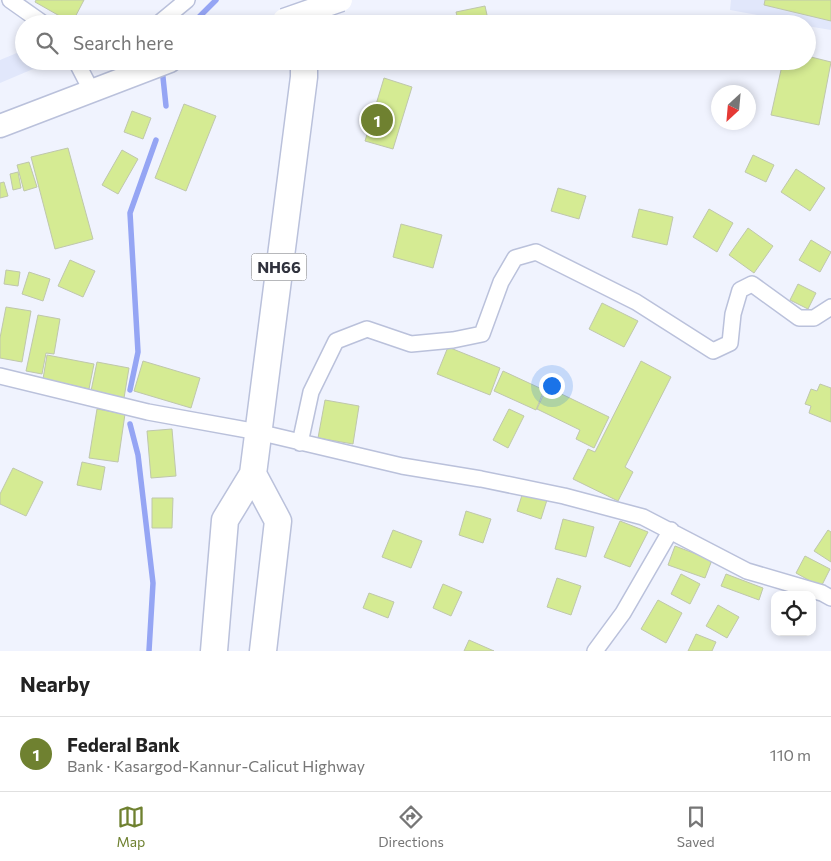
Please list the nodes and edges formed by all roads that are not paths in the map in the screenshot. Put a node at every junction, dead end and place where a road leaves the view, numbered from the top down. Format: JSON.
{"nodes":[{"id":1,"x":10,"y":0,"type":"edge"},
{"id":2,"x":187,"y":0,"type":"edge"},
{"id":3,"x":304,"y":0,"type":"edge"},
{"id":4,"x":341,"y":0,"type":"edge"},
{"id":5,"x":31,"y":15,"type":"edge"},
{"id":6,"x":169,"y":15,"type":"edge"},
{"id":7,"x":292,"y":15,"type":"edge"},
{"id":8,"x":304,"y":15,"type":"edge"},
{"id":9,"x":81,"y":70,"type":"edge"},
{"id":10,"x":304,"y":70,"type":"edge"},
{"id":11,"x":131,"y":71,"type":"edge"},
{"id":12,"x":91,"y":90,"type":"junction"},
{"id":13,"x":0,"y":126,"type":"edge"},
{"id":14,"x":831,"y":307,"type":"edge"},
{"id":15,"x":0,"y":376,"type":"edge"},
{"id":16,"x":258,"y":432,"type":"junction"},
{"id":17,"x":300,"y":443,"type":"junction"},
{"id":18,"x":253,"y":474,"type":"junction"},
{"id":19,"x":671,"y":530,"type":"junction"},
{"id":20,"x":831,"y":598,"type":"edge"},
{"id":21,"x":214,"y":651,"type":"edge"},
{"id":22,"x":263,"y":651,"type":"edge"},
{"id":23,"x":595,"y":651,"type":"edge"}],
"edges":[{"from":1,"to":5,"type":"street"},
{"from":2,"to":6,"type":"street"},
{"from":3,"to":7,"type":"highway"},
{"from":4,"to":8,"type":"main road","bridge":true},
{"from":9,"to":12,"type":"street"},
{"from":10,"to":16,"type":"highway","number":"NH66"},
{"from":11,"to":12,"type":"main road"},
{"from":12,"to":13,"type":"main road"},
{"from":14,"to":17,"type":"street"},
{"from":15,"to":16,"type":"street"},
{"from":16,"to":17,"type":"street"},
{"from":16,"to":18,"type":"highway","number":"NH66"},
{"from":17,"to":19,"type":"street"},
{"from":18,"to":21,"type":"highway","number":"NH66"},
{"from":18,"to":22,"type":"highway"},
{"from":19,"to":20,"type":"street"},
{"from":19,"to":23,"type":"street"}]}
